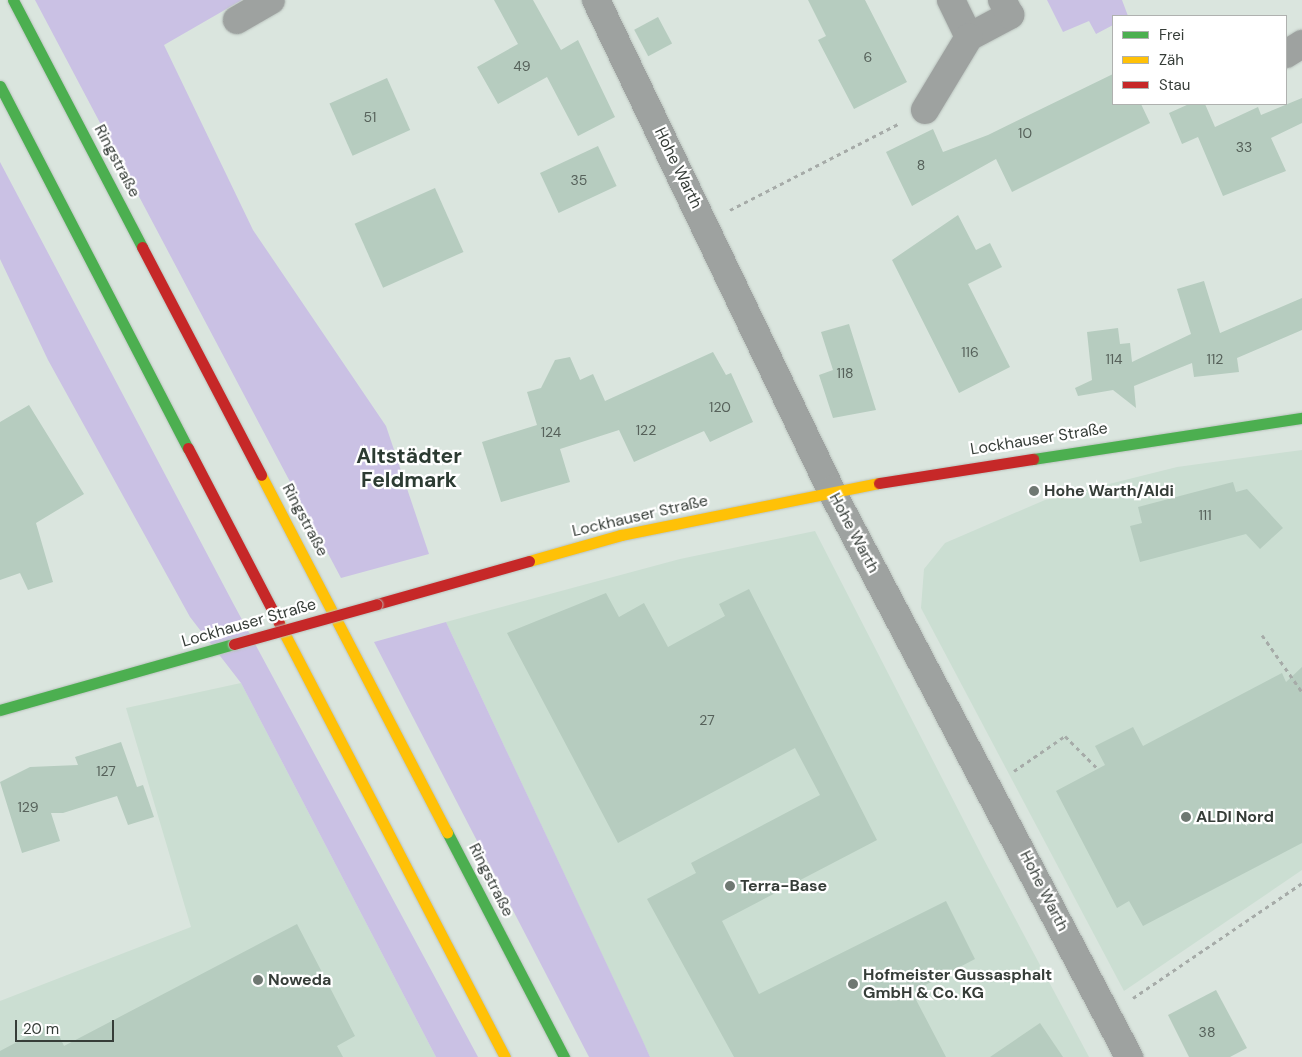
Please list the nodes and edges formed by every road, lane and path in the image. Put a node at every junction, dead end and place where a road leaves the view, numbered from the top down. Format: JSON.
{"nodes":[{"id":1,"x":13,"y":0,"type":"edge"},
{"id":2,"x":271,"y":0,"type":"edge"},
{"id":3,"x":596,"y":0,"type":"edge"},
{"id":4,"x":950,"y":0,"type":"edge"},
{"id":5,"x":1002,"y":0,"type":"edge"},
{"id":6,"x":237,"y":20,"type":"dead end"},
{"id":7,"x":969,"y":38,"type":"junction"},
{"id":8,"x":1302,"y":44,"type":"edge"},
{"id":9,"x":1287,"y":53,"type":"edge"},
{"id":10,"x":0,"y":86,"type":"edge"},
{"id":11,"x":925,"y":110,"type":"joint"},
{"id":12,"x":704,"y":223,"type":"junction"},
{"id":13,"x":1302,"y":418,"type":"edge"},
{"id":14,"x":831,"y":490,"type":"junction"},
{"id":15,"x":1262,"y":634,"type":"dead end"},
{"id":16,"x":1302,"y":692,"type":"edge"},
{"id":17,"x":0,"y":710,"type":"edge"},
{"id":18,"x":1098,"y":769,"type":"dead end"},
{"id":19,"x":991,"y":786,"type":"junction"},
{"id":20,"x":1302,"y":883,"type":"edge"},
{"id":21,"x":1107,"y":1015,"type":"junction"},
{"id":22,"x":505,"y":1057,"type":"edge"},
{"id":23,"x":564,"y":1057,"type":"edge"},
{"id":24,"x":1129,"y":1057,"type":"edge"}],
"edges":[{"from":1,"to":23,"type":"main road","name":"Ringstraße"},
{"from":2,"to":6,"type":"street"},
{"from":3,"to":12,"type":"street","name":"Hohe Warth"},
{"from":4,"to":7,"type":"street"},
{"from":5,"to":7,"type":"street"},
{"from":7,"to":11,"type":"street"},
{"from":8,"to":9,"type":"street"},
{"from":10,"to":22,"type":"main road"},
{"from":11,"to":12,"type":"path"},
{"from":12,"to":14,"type":"street","name":"Hohe Warth"},
{"from":13,"to":14,"type":"main road","name":"Lockhauser Straße"},
{"from":14,"to":17,"type":"main road","name":"Lockhauser Straße","bridge":true},
{"from":14,"to":19,"type":"street","name":"Hohe Warth"},
{"from":15,"to":16,"type":"path"},
{"from":18,"to":19,"type":"path"},
{"from":19,"to":21,"type":"street","name":"Hohe Warth"},
{"from":20,"to":21,"type":"path"},
{"from":21,"to":24,"type":"street","name":"Hohe Warth"}]}
